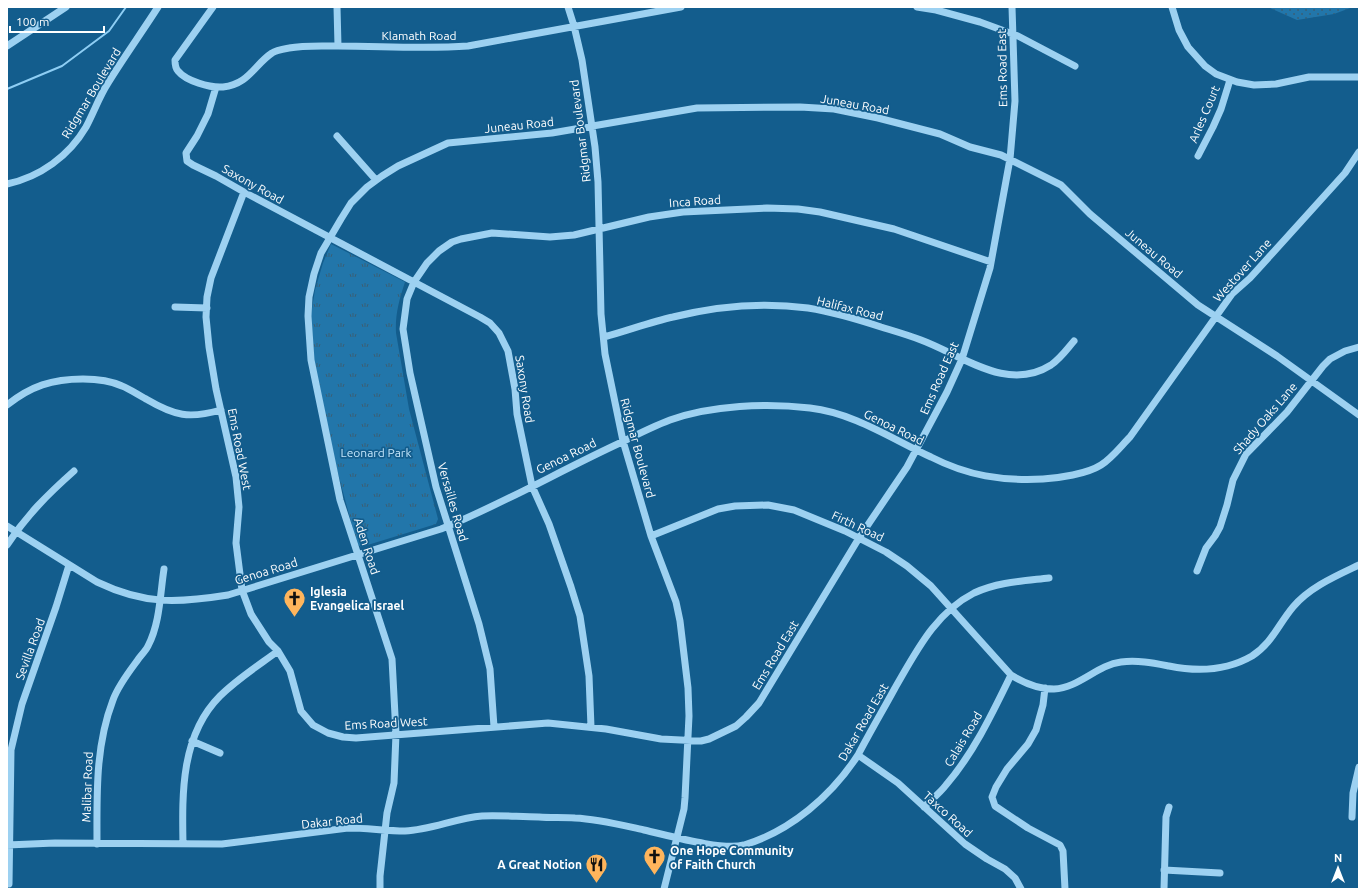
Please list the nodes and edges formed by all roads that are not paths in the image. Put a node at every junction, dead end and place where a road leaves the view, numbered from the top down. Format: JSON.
{"nodes":[{"id":1,"x":66,"y":7,"type":"edge"},
{"id":2,"x":158,"y":7,"type":"edge"},
{"id":3,"x":213,"y":7,"type":"edge"},
{"id":4,"x":337,"y":7,"type":"edge"},
{"id":5,"x":568,"y":7,"type":"edge"},
{"id":6,"x":681,"y":7,"type":"edge"},
{"id":7,"x":917,"y":7,"type":"edge"},
{"id":8,"x":1012,"y":7,"type":"edge"},
{"id":9,"x":1172,"y":7,"type":"edge"},
{"id":10,"x":574,"y":26,"type":"junction"},
{"id":11,"x":1013,"y":34,"type":"junction"},
{"id":12,"x":7,"y":46,"type":"edge"},
{"id":13,"x":338,"y":46,"type":"junction"},
{"id":14,"x":1075,"y":66,"type":"dead end"},
{"id":15,"x":1359,"y":77,"type":"edge"},
{"id":16,"x":1230,"y":80,"type":"junction"},
{"id":17,"x":216,"y":87,"type":"junction"},
{"id":18,"x":592,"y":126,"type":"junction"},
{"id":19,"x":337,"y":136,"type":"dead end"},
{"id":20,"x":1359,"y":152,"type":"edge"},
{"id":21,"x":1198,"y":156,"type":"dead end"},
{"id":22,"x":1010,"y":160,"type":"junction"},
{"id":23,"x":376,"y":180,"type":"junction"},
{"id":24,"x":7,"y":184,"type":"edge"},
{"id":25,"x":244,"y":192,"type":"junction"},
{"id":26,"x":599,"y":228,"type":"junction"},
{"id":27,"x":330,"y":238,"type":"junction"},
{"id":28,"x":991,"y":262,"type":"junction"},
{"id":29,"x":414,"y":282,"type":"junction"},
{"id":30,"x":175,"y":307,"type":"dead end"},
{"id":31,"x":207,"y":308,"type":"junction"},
{"id":32,"x":1216,"y":317,"type":"junction"},
{"id":33,"x":604,"y":337,"type":"junction"},
{"id":34,"x":1074,"y":341,"type":"dead end"},
{"id":35,"x":1359,"y":347,"type":"edge"},
{"id":36,"x":962,"y":359,"type":"junction"},
{"id":37,"x":1311,"y":381,"type":"junction"},
{"id":38,"x":7,"y":405,"type":"edge"},
{"id":39,"x":221,"y":410,"type":"junction"},
{"id":40,"x":1359,"y":415,"type":"edge"},
{"id":41,"x":1136,"y":429,"type":"joint"},
{"id":42,"x":623,"y":441,"type":"junction"},
{"id":43,"x":917,"y":450,"type":"junction"},
{"id":44,"x":74,"y":471,"type":"dead end"},
{"id":45,"x":532,"y":486,"type":"junction"},
{"id":46,"x":7,"y":526,"type":"edge"},
{"id":47,"x":448,"y":526,"type":"junction"},
{"id":48,"x":16,"y":530,"type":"junction"},
{"id":49,"x":651,"y":536,"type":"junction"},
{"id":50,"x":859,"y":538,"type":"junction"},
{"id":51,"x":7,"y":545,"type":"edge"},
{"id":52,"x":358,"y":554,"type":"junction"},
{"id":53,"x":69,"y":565,"type":"junction"},
{"id":54,"x":1359,"y":565,"type":"edge"},
{"id":55,"x":164,"y":569,"type":"dead end"},
{"id":56,"x":1197,"y":571,"type":"dead end"},
{"id":57,"x":1049,"y":578,"type":"dead end"},
{"id":58,"x":242,"y":590,"type":"junction"},
{"id":59,"x":160,"y":600,"type":"junction"},
{"id":60,"x":951,"y":608,"type":"junction"},
{"id":61,"x":278,"y":651,"type":"junction"},
{"id":62,"x":1011,"y":675,"type":"junction"},
{"id":63,"x":1045,"y":688,"type":"junction"},
{"id":64,"x":494,"y":727,"type":"junction"},
{"id":65,"x":591,"y":727,"type":"junction"},
{"id":66,"x":396,"y":734,"type":"junction"},
{"id":67,"x":688,"y":740,"type":"junction"},
{"id":68,"x":192,"y":741,"type":"junction"},
{"id":69,"x":220,"y":753,"type":"dead end"},
{"id":70,"x":858,"y":755,"type":"junction"},
{"id":71,"x":1359,"y":767,"type":"edge"},
{"id":72,"x":924,"y":807,"type":"junction"},
{"id":73,"x":1169,"y":807,"type":"dead end"},
{"id":74,"x":1352,"y":817,"type":"dead end"},
{"id":75,"x":385,"y":829,"type":"junction"},
{"id":76,"x":677,"y":837,"type":"junction"},
{"id":77,"x":97,"y":844,"type":"junction"},
{"id":78,"x":182,"y":844,"type":"junction"},
{"id":79,"x":8,"y":845,"type":"edge"},
{"id":80,"x":1164,"y":870,"type":"junction"},
{"id":81,"x":1220,"y":873,"type":"dead end"},
{"id":82,"x":9,"y":884,"type":"dead end"},
{"id":83,"x":380,"y":889,"type":"edge"},
{"id":84,"x":664,"y":889,"type":"edge"},
{"id":85,"x":1021,"y":889,"type":"edge"},
{"id":86,"x":1064,"y":889,"type":"edge"},
{"id":87,"x":1164,"y":889,"type":"edge"}],
"edges":[{"from":1,"to":12,"type":"street"},
{"from":2,"to":24,"type":"street","name":"Ridgmar Boulevard"},
{"from":3,"to":17,"type":"street","name":"Klamath Road"},
{"from":4,"to":13,"type":"street"},
{"from":5,"to":10,"type":"street","name":"Ridgmar Boulevard"},
{"from":6,"to":10,"type":"street","name":"Klamath Road"},
{"from":7,"to":11,"type":"street"},
{"from":8,"to":11,"type":"street","name":"Ems Road East"},
{"from":9,"to":16,"type":"street"},
{"from":10,"to":13,"type":"street","name":"Klamath Road"},
{"from":10,"to":18,"type":"street","name":"Ridgmar Boulevard"},
{"from":11,"to":14,"type":"street"},
{"from":11,"to":22,"type":"street","name":"Ems Road East"},
{"from":13,"to":17,"type":"street","name":"Klamath Road"},
{"from":15,"to":16,"type":"street"},
{"from":16,"to":21,"type":"street","name":"Arles Court"},
{"from":17,"to":25,"type":"street","name":"Saxony Road"},
{"from":18,"to":22,"type":"street","name":"Juneau Road"},
{"from":18,"to":23,"type":"street","name":"Juneau Road"},
{"from":18,"to":26,"type":"street","name":"Ridgmar Boulevard"},
{"from":19,"to":23,"type":"street"},
{"from":20,"to":32,"type":"street","name":"Westover Lane"},
{"from":22,"to":28,"type":"street","name":"Ems Road East"},
{"from":22,"to":32,"type":"street","name":"Juneau Road"},
{"from":23,"to":27,"type":"street","name":"Juneau Road"},
{"from":25,"to":27,"type":"street","name":"Saxony Road"},
{"from":25,"to":31,"type":"street","name":"Ems Road West"},
{"from":26,"to":28,"type":"street","name":"Inca Road"},
{"from":26,"to":29,"type":"street","name":"Inca Road"},
{"from":26,"to":33,"type":"street","name":"Ridgmar Boulevard"},
{"from":27,"to":29,"type":"street","name":"Saxony Road"},
{"from":27,"to":52,"type":"street","name":"Aden Road"},
{"from":28,"to":36,"type":"street","name":"Ems Road East"},
{"from":29,"to":45,"type":"street","name":"Saxony Road"},
{"from":29,"to":47,"type":"street","name":"Versailles Road"},
{"from":30,"to":31,"type":"street"},
{"from":31,"to":39,"type":"street","name":"Ems Road West"},
{"from":32,"to":37,"type":"street","name":"Juneau Road"},
{"from":32,"to":41,"type":"street","name":"Westover Lane"},
{"from":33,"to":36,"type":"street","name":"Halifax Road"},
{"from":33,"to":42,"type":"street","name":"Ridgmar Boulevard"},
{"from":34,"to":36,"type":"street","name":"Halifax Road"},
{"from":35,"to":37,"type":"street","name":"Shady Oaks Lane"},
{"from":36,"to":43,"type":"street","name":"Ems Road East"},
{"from":37,"to":40,"type":"street","name":"Juneau Road"},
{"from":37,"to":56,"type":"street","name":"Shady Oaks Lane"},
{"from":38,"to":39,"type":"street"},
{"from":39,"to":58,"type":"street","name":"Ems Road West"},
{"from":41,"to":43,"type":"street","name":"Genoa Road"},
{"from":42,"to":43,"type":"street","name":"Genoa Road"},
{"from":42,"to":45,"type":"street","name":"Genoa Road"},
{"from":42,"to":49,"type":"street","name":"Ridgmar Boulevard"},
{"from":43,"to":50,"type":"street","name":"Ems Road East"},
{"from":44,"to":48,"type":"street"},
{"from":45,"to":47,"type":"street","name":"Genoa Road"},
{"from":45,"to":65,"type":"street","name":"Saxony Road"},
{"from":46,"to":48,"type":"street","name":"Genoa Road"},
{"from":47,"to":52,"type":"street","name":"Genoa Road"},
{"from":47,"to":64,"type":"street","name":"Versailles Road"},
{"from":48,"to":51,"type":"street"},
{"from":48,"to":53,"type":"street","name":"Genoa Road"},
{"from":49,"to":50,"type":"street","name":"Firth Road"},
{"from":49,"to":67,"type":"street","name":"Ridgmar Boulevard"},
{"from":50,"to":60,"type":"street","name":"Firth Road"},
{"from":50,"to":67,"type":"street","name":"Ems Road East"},
{"from":52,"to":58,"type":"street","name":"Genoa Road"},
{"from":52,"to":66,"type":"street","name":"Aden Road"},
{"from":53,"to":59,"type":"street","name":"Genoa Road"},
{"from":53,"to":79,"type":"street","name":"Sevilla Road"},
{"from":54,"to":63,"type":"street"},
{"from":55,"to":59,"type":"street","name":"Malibar Road"},
{"from":57,"to":60,"type":"street","name":"Dakar Road East"},
{"from":58,"to":59,"type":"street","name":"Genoa Road"},
{"from":58,"to":61,"type":"street","name":"Ems Road West"},
{"from":59,"to":77,"type":"street","name":"Malibar Road"},
{"from":60,"to":62,"type":"street","name":"Firth Road"},
{"from":60,"to":70,"type":"street","name":"Dakar Road East"},
{"from":61,"to":66,"type":"street","name":"Ems Road West"},
{"from":61,"to":68,"type":"street"},
{"from":62,"to":63,"type":"street"},
{"from":62,"to":72,"type":"street","name":"Calais Road"},
{"from":63,"to":86,"type":"street"},
{"from":64,"to":65,"type":"street","name":"Ems Road West"},
{"from":64,"to":66,"type":"street","name":"Ems Road West"},
{"from":65,"to":67,"type":"street","name":"Ems Road West"},
{"from":66,"to":75,"type":"street","name":"Aden Road"},
{"from":67,"to":76,"type":"street","name":"Ridgmar Boulevard"},
{"from":68,"to":69,"type":"street"},
{"from":68,"to":78,"type":"street"},
{"from":70,"to":72,"type":"street","name":"Taxco Road"},
{"from":70,"to":76,"type":"street","name":"Dakar Road East"},
{"from":71,"to":74,"type":"street"},
{"from":72,"to":85,"type":"street","name":"Taxco Road"},
{"from":73,"to":80,"type":"street"},
{"from":75,"to":76,"type":"street","name":"Dakar Road"},
{"from":75,"to":78,"type":"street","name":"Dakar Road"},
{"from":75,"to":83,"type":"street","name":"Aden Road"},
{"from":76,"to":84,"type":"street","name":"Ridgmar Boulevard"},
{"from":77,"to":78,"type":"street","name":"Dakar Road"},
{"from":77,"to":79,"type":"street","name":"Dakar Road"},
{"from":79,"to":82,"type":"street","name":"Sevilla Road"},
{"from":80,"to":81,"type":"street"},
{"from":80,"to":87,"type":"street"}]}
